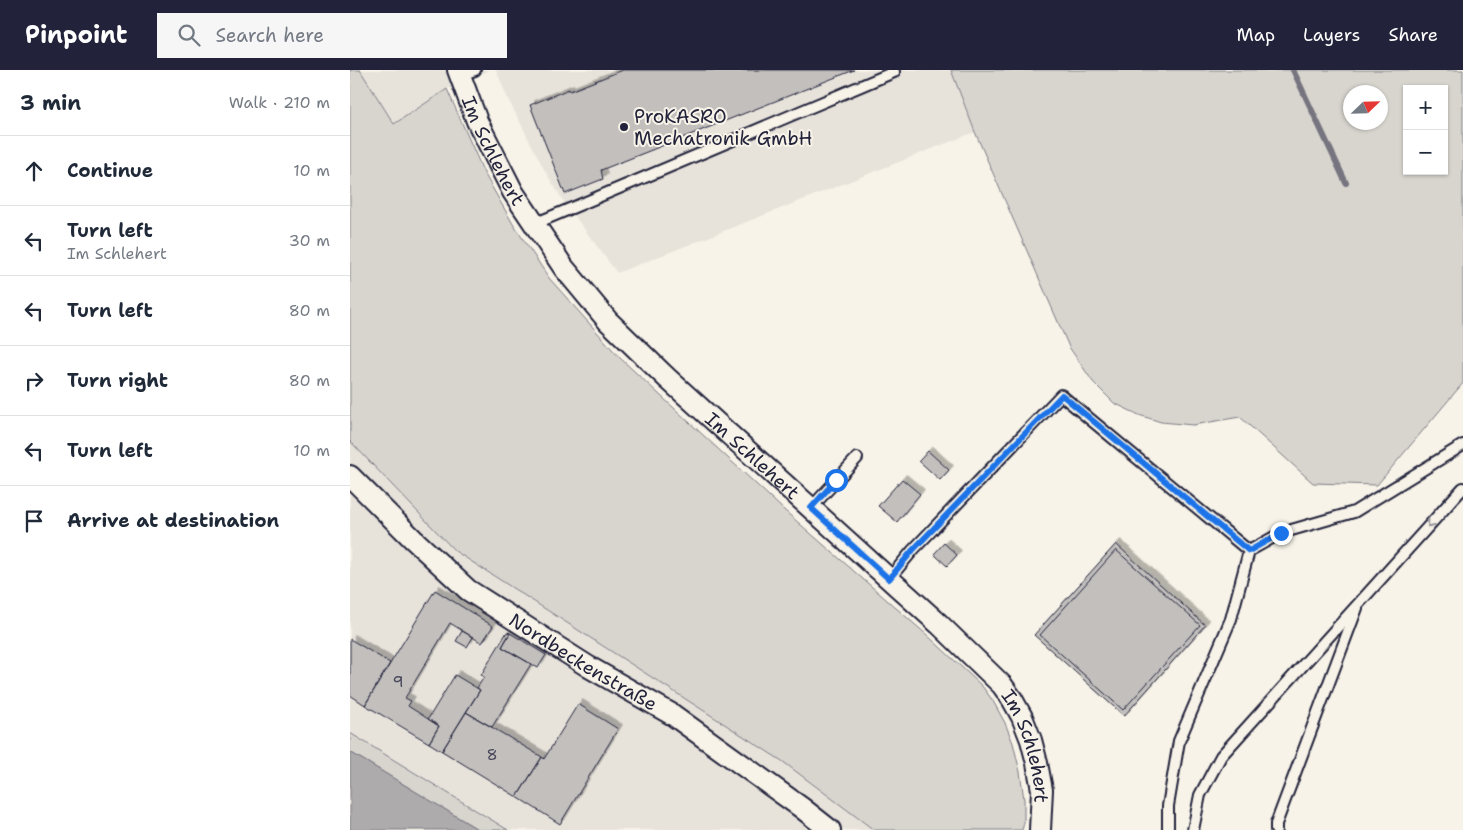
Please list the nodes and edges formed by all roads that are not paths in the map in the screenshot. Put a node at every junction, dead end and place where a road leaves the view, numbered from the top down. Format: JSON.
{"nodes":[{"id":1,"x":464,"y":72,"type":"edge"},
{"id":2,"x":894,"y":72,"type":"dead end"},
{"id":3,"x":534,"y":224,"type":"junction"},
{"id":4,"x":1463,"y":445,"type":"edge"},
{"id":5,"x":857,"y":458,"type":"dead end"},
{"id":6,"x":350,"y":476,"type":"edge"},
{"id":7,"x":1463,"y":488,"type":"edge"},
{"id":8,"x":811,"y":508,"type":"junction"},
{"id":9,"x":1249,"y":551,"type":"junction"},
{"id":10,"x":889,"y":579,"type":"junction"},
{"id":11,"x":1359,"y":602,"type":"junction"},
{"id":12,"x":830,"y":830,"type":"edge"},
{"id":13,"x":1040,"y":830,"type":"edge"},
{"id":14,"x":1168,"y":830,"type":"edge"},
{"id":15,"x":1193,"y":830,"type":"edge"},
{"id":16,"x":1276,"y":830,"type":"edge"}],
"edges":[{"from":1,"to":3,"type":"street","name":"Im Schlehert"},
{"from":2,"to":3,"type":"lane"},
{"from":3,"to":8,"type":"street","name":"Im Schlehert"},
{"from":4,"to":9,"type":"lane"},
{"from":5,"to":8,"type":"lane"},
{"from":6,"to":12,"type":"street","name":"Nordbeckenstraße"},
{"from":7,"to":11,"type":"lane","one_way":true},
{"from":8,"to":10,"type":"street","name":"Im Schlehert"},
{"from":9,"to":10,"type":"lane"},
{"from":9,"to":14,"type":"lane"},
{"from":10,"to":13,"type":"street","name":"Im Schlehert"},
{"from":11,"to":15,"type":"lane"},
{"from":11,"to":16,"type":"lane"}]}
